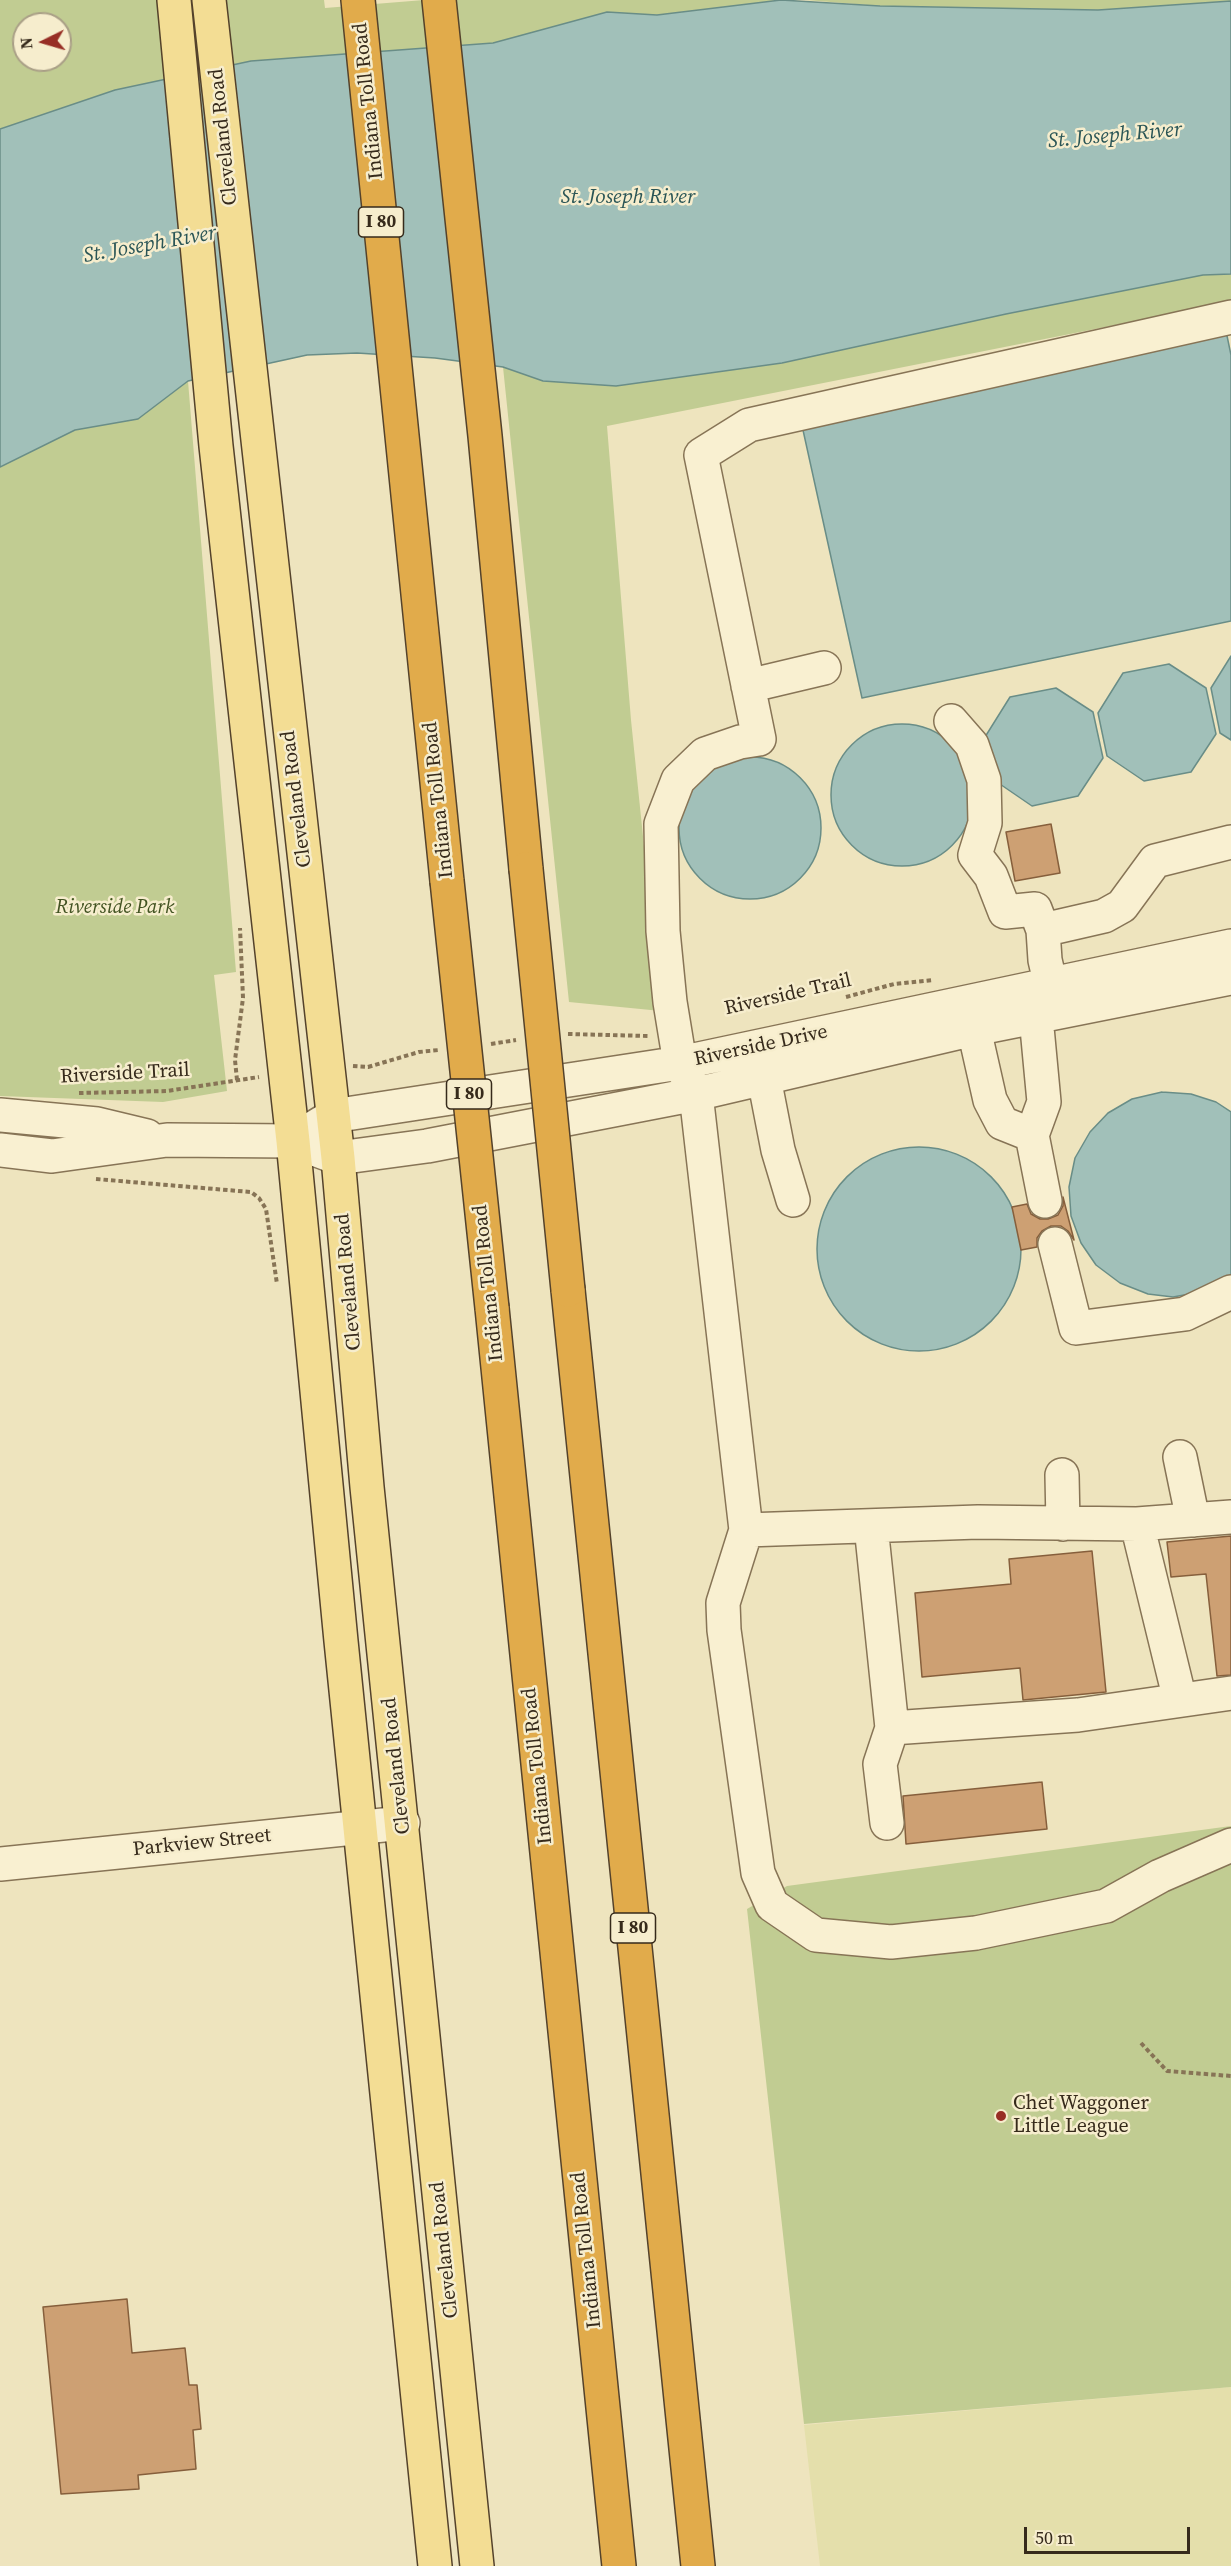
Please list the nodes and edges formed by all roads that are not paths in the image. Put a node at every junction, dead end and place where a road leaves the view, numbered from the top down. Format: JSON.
{"nodes":[{"id":1,"x":174,"y":0,"type":"edge"},
{"id":2,"x":209,"y":0,"type":"edge"},
{"id":3,"x":358,"y":0,"type":"edge"},
{"id":4,"x":439,"y":0,"type":"edge"},
{"id":5,"x":1231,"y":317,"type":"edge"},
{"id":6,"x":824,"y":668,"type":"dead end"},
{"id":7,"x":748,"y":686,"type":"junction"},
{"id":8,"x":951,"y":721,"type":"dead end"},
{"id":9,"x":1231,"y":842,"type":"edge"},
{"id":10,"x":1043,"y":930,"type":"junction"},
{"id":11,"x":1231,"y":946,"type":"edge"},
{"id":12,"x":1231,"y":978,"type":"edge"},
{"id":13,"x":1051,"y":986,"type":"junction"},
{"id":14,"x":971,"y":1016,"type":"junction"},
{"id":15,"x":1036,"y":1017,"type":"junction"},
{"id":16,"x":678,"y":1049,"type":"junction"},
{"id":17,"x":764,"y":1078,"type":"junction"},
{"id":18,"x":696,"y":1094,"type":"junction"},
{"id":19,"x":0,"y":1115,"type":"edge"},
{"id":20,"x":333,"y":1116,"type":"junction"},
{"id":21,"x":1032,"y":1135,"type":"junction"},
{"id":22,"x":167,"y":1140,"type":"junction"},
{"id":23,"x":293,"y":1141,"type":"junction"},
{"id":24,"x":0,"y":1150,"type":"edge"},
{"id":25,"x":338,"y":1158,"type":"junction"},
{"id":26,"x":793,"y":1200,"type":"dead end"},
{"id":27,"x":1045,"y":1201,"type":"dead end"},
{"id":28,"x":1055,"y":1244,"type":"dead end"},
{"id":29,"x":1231,"y":1292,"type":"edge"},
{"id":30,"x":1179,"y":1457,"type":"dead end"},
{"id":31,"x":1062,"y":1475,"type":"dead end"},
{"id":32,"x":1231,"y":1517,"type":"edge"},
{"id":33,"x":1193,"y":1520,"type":"junction"},
{"id":34,"x":1063,"y":1524,"type":"junction"},
{"id":35,"x":1137,"y":1524,"type":"junction"},
{"id":36,"x":871,"y":1526,"type":"junction"},
{"id":37,"x":746,"y":1530,"type":"junction"},
{"id":38,"x":1231,"y":1693,"type":"edge"},
{"id":39,"x":1180,"y":1700,"type":"junction"},
{"id":40,"x":892,"y":1728,"type":"junction"},
{"id":41,"x":403,"y":1823,"type":"junction"},
{"id":42,"x":887,"y":1823,"type":"dead end"},
{"id":43,"x":359,"y":1827,"type":"junction"},
{"id":44,"x":1231,"y":1845,"type":"edge"},
{"id":45,"x":0,"y":1864,"type":"edge"},
{"id":46,"x":435,"y":2566,"type":"edge"},
{"id":47,"x":477,"y":2566,"type":"edge"},
{"id":48,"x":619,"y":2566,"type":"edge"},
{"id":49,"x":698,"y":2566,"type":"edge"}],
"edges":[{"from":1,"to":23,"type":"main road","name":"Cleveland Road"},
{"from":2,"to":20,"type":"main road","name":"Cleveland Road"},
{"from":3,"to":48,"type":"highway","name":"Indiana Toll Road","number":"I 80","bridge":true},
{"from":4,"to":49,"type":"highway","number":"I 80","bridge":true},
{"from":5,"to":7,"type":"street"},
{"from":6,"to":7,"type":"street"},
{"from":7,"to":16,"type":"street"},
{"from":8,"to":10,"type":"street"},
{"from":9,"to":10,"type":"street"},
{"from":10,"to":13,"type":"street"},
{"from":11,"to":13,"type":"street","name":"Riverside Drive"},
{"from":12,"to":15,"type":"street","name":"Riverside Drive"},
{"from":13,"to":14,"type":"street","name":"Riverside Drive"},
{"from":13,"to":15,"type":"street"},
{"from":14,"to":15,"type":"street","name":"Riverside Drive"},
{"from":14,"to":16,"type":"street","name":"Riverside Drive"},
{"from":14,"to":17,"type":"street","name":"Riverside Drive"},
{"from":14,"to":21,"type":"street"},
{"from":15,"to":21,"type":"street"},
{"from":16,"to":18,"type":"street"},
{"from":16,"to":20,"type":"street","name":"Riverside Drive"},
{"from":17,"to":18,"type":"street","name":"Riverside Drive"},
{"from":17,"to":26,"type":"street"},
{"from":18,"to":25,"type":"street","name":"Riverside Drive"},
{"from":18,"to":37,"type":"street"},
{"from":19,"to":22,"type":"street","name":"Riverside Drive"},
{"from":20,"to":23,"type":"street","name":"Riverside Drive"},
{"from":20,"to":25,"type":"main road","name":"Cleveland Road"},
{"from":21,"to":27,"type":"street"},
{"from":22,"to":23,"type":"street","name":"Riverside Drive"},
{"from":22,"to":24,"type":"street","name":"Riverside Drive"},
{"from":23,"to":25,"type":"street","name":"Riverside Drive"},
{"from":23,"to":43,"type":"main road","name":"Cleveland Road"},
{"from":25,"to":41,"type":"main road","name":"Cleveland Road"},
{"from":28,"to":29,"type":"street"},
{"from":30,"to":33,"type":"street"},
{"from":31,"to":34,"type":"street"},
{"from":32,"to":33,"type":"street"},
{"from":33,"to":35,"type":"street"},
{"from":34,"to":35,"type":"street"},
{"from":34,"to":36,"type":"street"},
{"from":35,"to":39,"type":"street"},
{"from":36,"to":37,"type":"street"},
{"from":36,"to":40,"type":"street"},
{"from":37,"to":44,"type":"street"},
{"from":38,"to":39,"type":"street"},
{"from":39,"to":40,"type":"street"},
{"from":40,"to":42,"type":"street"},
{"from":41,"to":43,"type":"street","name":"Parkview Street"},
{"from":41,"to":47,"type":"main road","name":"Cleveland Road"},
{"from":43,"to":45,"type":"street","name":"Parkview Street"},
{"from":43,"to":46,"type":"main road","name":"Cleveland Road"}]}
